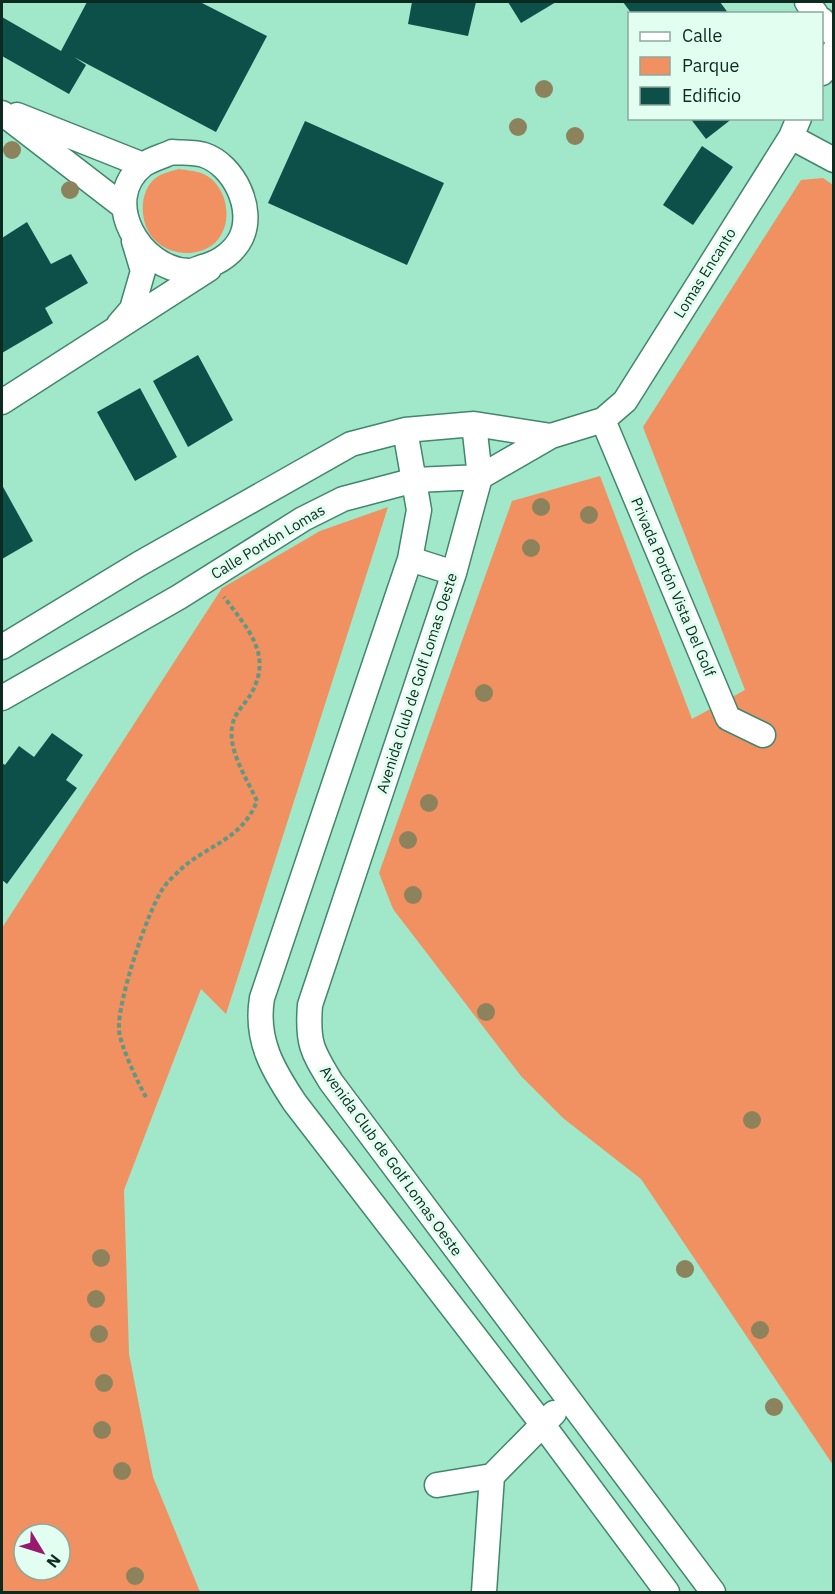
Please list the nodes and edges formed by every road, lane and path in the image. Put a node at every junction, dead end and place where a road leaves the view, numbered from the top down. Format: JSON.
{"nodes":[{"id":1,"x":823,"y":21,"type":"edge"},
{"id":2,"x":834,"y":35,"type":"edge"},
{"id":3,"x":834,"y":51,"type":"edge"},
{"id":4,"x":823,"y":71,"type":"edge"},
{"id":5,"x":2,"y":111,"type":"edge"},
{"id":6,"x":795,"y":128,"type":"edge"},
{"id":7,"x":834,"y":160,"type":"edge"},
{"id":8,"x":143,"y":165,"type":"junction"},
{"id":9,"x":124,"y":207,"type":"junction"},
{"id":10,"x":133,"y":239,"type":"junction"},
{"id":11,"x":220,"y":262,"type":"junction"},
{"id":12,"x":113,"y":330,"type":"junction"},
{"id":13,"x":2,"y":402,"type":"edge"},
{"id":14,"x":603,"y":420,"type":"junction"},
{"id":15,"x":474,"y":424,"type":"junction"},
{"id":16,"x":405,"y":430,"type":"junction"},
{"id":17,"x":551,"y":436,"type":"junction"},
{"id":18,"x":480,"y":477,"type":"junction"},
{"id":19,"x":415,"y":480,"type":"junction"},
{"id":20,"x":410,"y":559,"type":"junction"},
{"id":21,"x":454,"y":573,"type":"junction"},
{"id":22,"x":209,"y":578,"type":"junction"},
{"id":23,"x":2,"y":647,"type":"edge"},
{"id":24,"x":2,"y":698,"type":"edge"},
{"id":25,"x":763,"y":735,"type":"dead end"},
{"id":26,"x":146,"y":1097,"type":"dead end"},
{"id":27,"x":567,"y":1400,"type":"junction"},
{"id":28,"x":543,"y":1425,"type":"junction"},
{"id":29,"x":492,"y":1476,"type":"junction"},
{"id":30,"x":437,"y":1485,"type":"dead end"},
{"id":31,"x":484,"y":1593,"type":"edge"},
{"id":32,"x":667,"y":1593,"type":"edge"},
{"id":33,"x":713,"y":1593,"type":"edge"}],
"edges":[{"from":1,"to":2,"type":"street"},
{"from":3,"to":4,"type":"street"},
{"from":5,"to":8,"type":"street"},
{"from":5,"to":9,"type":"street"},
{"from":6,"to":7,"type":"street"},
{"from":6,"to":14,"type":"street","name":"Lomas Encanto"},
{"from":8,"to":9,"type":"street"},
{"from":8,"to":11,"type":"street"},
{"from":9,"to":10,"type":"street"},
{"from":10,"to":11,"type":"street"},
{"from":10,"to":12,"type":"street"},
{"from":11,"to":12,"type":"street"},
{"from":12,"to":13,"type":"street"},
{"from":14,"to":17,"type":"street","name":"Calle Portón Lomas"},
{"from":14,"to":25,"type":"street","name":"Privada Portón Vista Del Golf"},
{"from":15,"to":16,"type":"street","name":"Calle Portón Lomas"},
{"from":15,"to":17,"type":"street","name":"Calle Portón Lomas"},
{"from":15,"to":18,"type":"street","name":"Avenida Club de Golf Lomas Oeste"},
{"from":16,"to":19,"type":"street"},
{"from":16,"to":23,"type":"street","name":"Calle Portón Lomas"},
{"from":17,"to":18,"type":"street","name":"Calle Portón Lomas"},
{"from":18,"to":19,"type":"street","name":"Calle Portón Lomas"},
{"from":18,"to":21,"type":"street","name":"Avenida Club de Golf Lomas Oeste"},
{"from":19,"to":20,"type":"street"},
{"from":19,"to":22,"type":"street","name":"Calle Portón Lomas"},
{"from":20,"to":21,"type":"street"},
{"from":20,"to":28,"type":"street"},
{"from":21,"to":27,"type":"street","name":"Avenida Club de Golf Lomas Oeste"},
{"from":22,"to":24,"type":"street","name":"Calle Portón Lomas"},
{"from":22,"to":26,"type":"path"},
{"from":27,"to":28,"type":"street"},
{"from":27,"to":33,"type":"street","name":"Avenida Club de Golf Lomas Oeste"},
{"from":28,"to":29,"type":"street"},
{"from":28,"to":32,"type":"street"},
{"from":29,"to":30,"type":"street"},
{"from":29,"to":31,"type":"street"}]}
